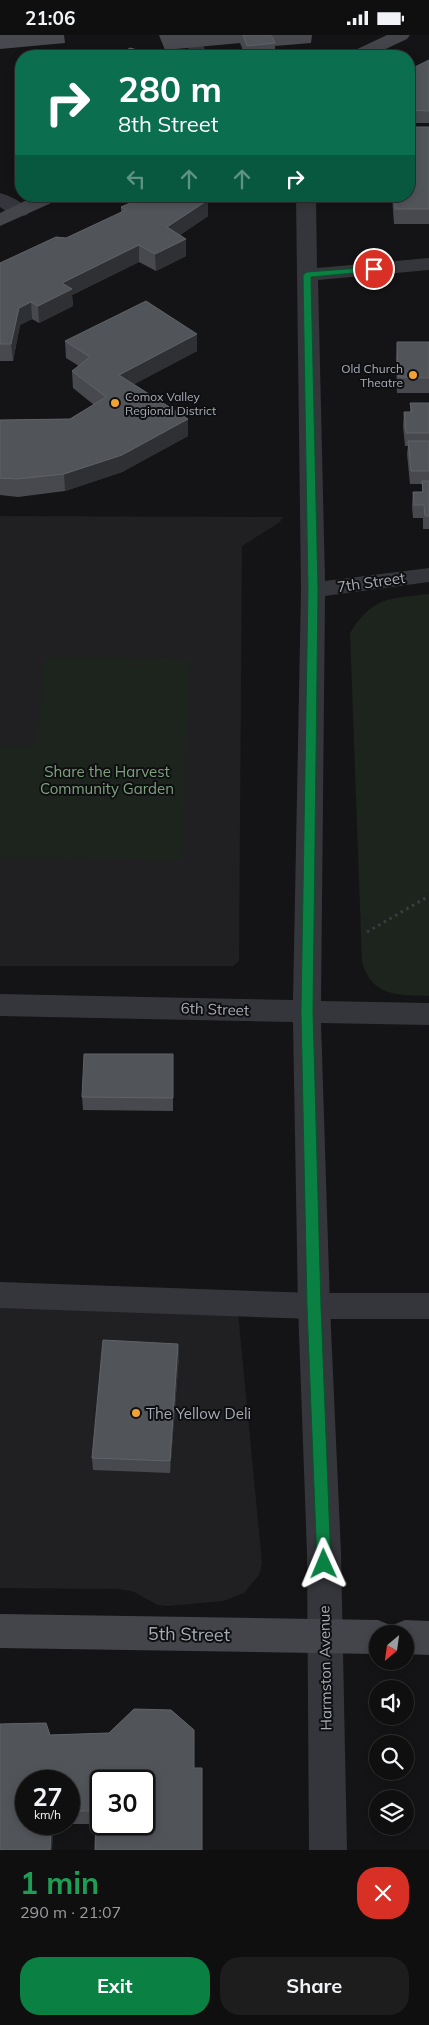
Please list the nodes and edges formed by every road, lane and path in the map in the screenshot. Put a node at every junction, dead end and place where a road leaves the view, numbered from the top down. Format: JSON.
{"nodes":[{"id":1,"x":401,"y":35,"type":"edge"},
{"id":2,"x":370,"y":50,"type":"edge"},
{"id":3,"x":0,"y":199,"type":"edge"},
{"id":4,"x":39,"y":202,"type":"edge"},
{"id":5,"x":306,"y":202,"type":"edge"},
{"id":6,"x":20,"y":211,"type":"junction"},
{"id":7,"x":0,"y":219,"type":"edge"},
{"id":8,"x":429,"y":264,"type":"edge"},
{"id":9,"x":307,"y":275,"type":"junction"},
{"id":10,"x":429,"y":575,"type":"edge"},
{"id":11,"x":313,"y":590,"type":"junction"},
{"id":12,"x":429,"y":896,"type":"edge"},
{"id":13,"x":366,"y":932,"type":"dead end"},
{"id":14,"x":0,"y":1005,"type":"edge"},
{"id":15,"x":307,"y":1011,"type":"junction"},
{"id":16,"x":429,"y":1014,"type":"edge"},
{"id":17,"x":0,"y":1295,"type":"edge"},
{"id":18,"x":314,"y":1306,"type":"junction"},
{"id":19,"x":429,"y":1306,"type":"edge"},
{"id":20,"x":0,"y":1631,"type":"edge"},
{"id":21,"x":324,"y":1636,"type":"junction"},
{"id":22,"x":369,"y":1637,"type":"edge"},
{"id":23,"x":414,"y":1637,"type":"edge"},
{"id":24,"x":429,"y":1638,"type":"edge"},
{"id":25,"x":328,"y":1850,"type":"edge"}],
"edges":[{"from":1,"to":2,"type":"street"},
{"from":3,"to":6,"type":"street"},
{"from":4,"to":6,"type":"street"},
{"from":5,"to":9,"type":"street","name":"Harmston Avenue"},
{"from":6,"to":7,"type":"street"},
{"from":8,"to":9,"type":"street"},
{"from":9,"to":11,"type":"street","name":"Harmston Avenue"},
{"from":10,"to":11,"type":"street","name":"7th Street"},
{"from":11,"to":15,"type":"street","name":"Harmston Avenue"},
{"from":12,"to":13,"type":"path"},
{"from":14,"to":15,"type":"street","name":"6th Street"},
{"from":15,"to":16,"type":"street","name":"6th Street"},
{"from":15,"to":18,"type":"street","name":"Harmston Avenue"},
{"from":17,"to":18,"type":"lane"},
{"from":18,"to":19,"type":"lane"},
{"from":18,"to":21,"type":"street","name":"Harmston Avenue"},
{"from":20,"to":21,"type":"street","name":"5th Street"},
{"from":21,"to":22,"type":"street","name":"5th Street"},
{"from":21,"to":25,"type":"street","name":"Harmston Avenue"},
{"from":23,"to":24,"type":"street"}]}
